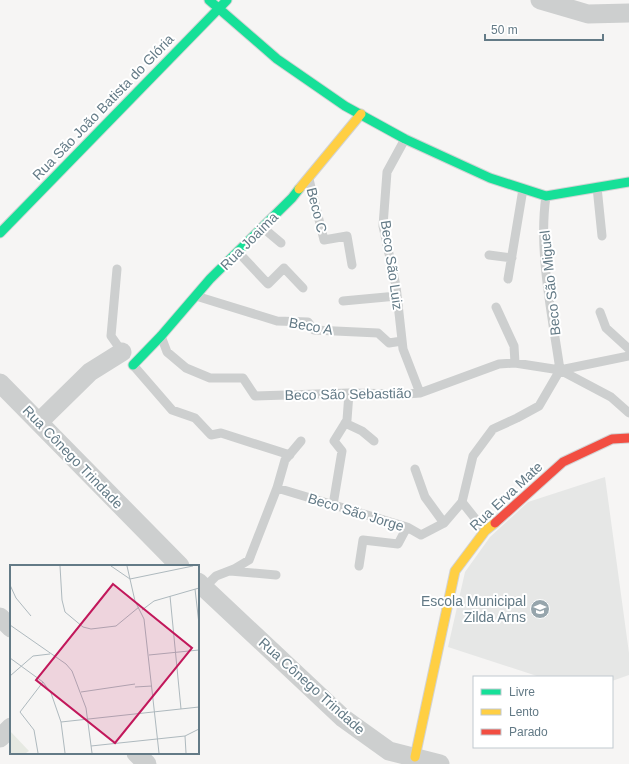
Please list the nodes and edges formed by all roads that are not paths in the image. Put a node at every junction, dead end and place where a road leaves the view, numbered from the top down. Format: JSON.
{"nodes":[{"id":1,"x":209,"y":0,"type":"edge"},
{"id":2,"x":227,"y":0,"type":"edge"},
{"id":3,"x":540,"y":0,"type":"edge"},
{"id":4,"x":588,"y":7,"type":"edge"},
{"id":5,"x":218,"y":9,"type":"junction"},
{"id":6,"x":629,"y":13,"type":"edge"},
{"id":7,"x":361,"y":114,"type":"junction"},
{"id":8,"x":405,"y":139,"type":"junction"},
{"id":9,"x":309,"y":177,"type":"junction"},
{"id":10,"x":629,"y":182,"type":"edge"},
{"id":11,"x":596,"y":186,"type":"junction"},
{"id":12,"x":523,"y":189,"type":"junction"},
{"id":13,"x":546,"y":196,"type":"junction"},
{"id":14,"x":262,"y":228,"type":"junction"},
{"id":15,"x":0,"y":233,"type":"edge"},
{"id":16,"x":602,"y":236,"type":"dead end"},
{"id":17,"x":281,"y":243,"type":"dead end"},
{"id":18,"x":238,"y":252,"type":"junction"},
{"id":19,"x":489,"y":255,"type":"dead end"},
{"id":20,"x":512,"y":258,"type":"junction"},
{"id":21,"x":352,"y":264,"type":"dead end"},
{"id":22,"x":117,"y":269,"type":"dead end"},
{"id":23,"x":508,"y":279,"type":"dead end"},
{"id":24,"x":303,"y":288,"type":"dead end"},
{"id":25,"x":196,"y":296,"type":"junction"},
{"id":26,"x":397,"y":296,"type":"junction"},
{"id":27,"x":343,"y":301,"type":"dead end"},
{"id":28,"x":496,"y":307,"type":"dead end"},
{"id":29,"x":600,"y":312,"type":"dead end"},
{"id":30,"x":161,"y":336,"type":"junction"},
{"id":31,"x":402,"y":342,"type":"junction"},
{"id":32,"x":629,"y":349,"type":"edge"},
{"id":33,"x":629,"y":356,"type":"edge"},
{"id":34,"x":127,"y":358,"type":"junction"},
{"id":35,"x":515,"y":363,"type":"junction"},
{"id":36,"x":560,"y":370,"type":"junction"},
{"id":37,"x":0,"y":383,"type":"edge"},
{"id":38,"x":348,"y":393,"type":"junction"},
{"id":39,"x":420,"y":393,"type":"junction"},
{"id":40,"x":629,"y":413,"type":"edge"},
{"id":41,"x":39,"y":422,"type":"junction"},
{"id":42,"x":345,"y":424,"type":"junction"},
{"id":43,"x":629,"y":438,"type":"edge"},
{"id":44,"x":301,"y":441,"type":"dead end"},
{"id":45,"x":374,"y":441,"type":"dead end"},
{"id":46,"x":290,"y":455,"type":"junction"},
{"id":47,"x":415,"y":469,"type":"dead end"},
{"id":48,"x":277,"y":488,"type":"junction"},
{"id":49,"x":462,"y":502,"type":"junction"},
{"id":50,"x":333,"y":505,"type":"junction"},
{"id":51,"x":444,"y":523,"type":"junction"},
{"id":52,"x":407,"y":527,"type":"junction"},
{"id":53,"x":485,"y":531,"type":"junction"},
{"id":54,"x":177,"y":565,"type":"edge"},
{"id":55,"x":359,"y":566,"type":"dead end"},
{"id":56,"x":229,"y":571,"type":"junction"},
{"id":57,"x":276,"y":575,"type":"dead end"},
{"id":58,"x":201,"y":585,"type":"edge"},
{"id":59,"x":0,"y":617,"type":"edge"},
{"id":60,"x":10,"y":627,"type":"edge"},
{"id":61,"x":10,"y":728,"type":"edge"},
{"id":62,"x":0,"y":738,"type":"edge"},
{"id":63,"x":137,"y":754,"type":"edge"},
{"id":64,"x":415,"y":757,"type":"junction"},
{"id":65,"x":388,"y":758,"type":"edge"},
{"id":66,"x":147,"y":764,"type":"edge"},
{"id":67,"x":440,"y":764,"type":"edge"}],
"edges":[{"from":1,"to":5,"type":"street"},
{"from":2,"to":5,"type":"street","name":"Rua São João Batista do Glória"},
{"from":3,"to":4,"type":"street"},
{"from":4,"to":6,"type":"street"},
{"from":5,"to":7,"type":"street"},
{"from":5,"to":15,"type":"street","name":"Rua São João Batista do Glória"},
{"from":7,"to":8,"type":"street"},
{"from":7,"to":9,"type":"street","name":"Rua Joaima"},
{"from":8,"to":12,"type":"street"},
{"from":8,"to":26,"type":"lane","name":"Beco São Luiz"},
{"from":9,"to":14,"type":"street","name":"Rua Joaima"},
{"from":9,"to":21,"type":"lane","name":"Beco C"},
{"from":10,"to":11,"type":"street"},
{"from":11,"to":13,"type":"street"},
{"from":11,"to":16,"type":"lane"},
{"from":12,"to":13,"type":"street"},
{"from":12,"to":20,"type":"lane"},
{"from":13,"to":36,"type":"lane","name":"Beco São Miguel"},
{"from":14,"to":17,"type":"lane"},
{"from":14,"to":18,"type":"street","name":"Rua Joaima"},
{"from":18,"to":24,"type":"lane"},
{"from":18,"to":25,"type":"street","name":"Rua Joaima"},
{"from":19,"to":20,"type":"lane"},
{"from":20,"to":23,"type":"lane"},
{"from":22,"to":34,"type":"lane"},
{"from":25,"to":30,"type":"street","name":"Rua Joaima"},
{"from":25,"to":31,"type":"lane","name":"Beco A"},
{"from":26,"to":27,"type":"lane"},
{"from":26,"to":31,"type":"lane","name":"Beco São Luiz"},
{"from":28,"to":35,"type":"lane"},
{"from":29,"to":32,"type":"lane"},
{"from":30,"to":34,"type":"street","name":"Rua Joaima"},
{"from":30,"to":38,"type":"lane","name":"Beco São Sebastião"},
{"from":31,"to":39,"type":"lane","name":"Beco São Luiz"},
{"from":33,"to":36,"type":"lane","name":"Beco São Sebastião"},
{"from":34,"to":41,"type":"street","name":"Rua Joaima"},
{"from":34,"to":46,"type":"lane"},
{"from":35,"to":36,"type":"lane","name":"Beco São Sebastião"},
{"from":35,"to":39,"type":"lane","name":"Beco São Sebastião"},
{"from":36,"to":40,"type":"lane"},
{"from":36,"to":49,"type":"lane","name":"Beco São Jorge"},
{"from":37,"to":41,"type":"street","name":"Rua Cônego Trindade"},
{"from":38,"to":39,"type":"lane","name":"Beco São Sebastião"},
{"from":38,"to":42,"type":"lane"},
{"from":41,"to":54,"type":"street","name":"Rua Cônego Trindade"},
{"from":42,"to":45,"type":"lane"},
{"from":42,"to":50,"type":"lane"},
{"from":43,"to":53,"type":"street","name":"Rua Erva Mate"},
{"from":44,"to":46,"type":"lane"},
{"from":46,"to":48,"type":"lane"},
{"from":47,"to":51,"type":"lane"},
{"from":48,"to":50,"type":"lane","name":"Beco São Jorge"},
{"from":48,"to":56,"type":"lane"},
{"from":49,"to":51,"type":"lane","name":"Beco São Jorge"},
{"from":49,"to":53,"type":"lane"},
{"from":50,"to":52,"type":"lane","name":"Beco São Jorge"},
{"from":51,"to":52,"type":"lane","name":"Beco São Jorge"},
{"from":52,"to":55,"type":"lane"},
{"from":53,"to":64,"type":"street","name":"Rua Erva Mate"},
{"from":56,"to":57,"type":"lane"},
{"from":56,"to":58,"type":"lane"},
{"from":58,"to":65,"type":"street","name":"Rua Cônego Trindade"},
{"from":59,"to":60,"type":"street"},
{"from":61,"to":62,"type":"street"},
{"from":63,"to":66,"type":"street"},
{"from":64,"to":65,"type":"street","name":"Rua Cônego Trindade"},
{"from":64,"to":67,"type":"street","name":"Rua Cônego Trindade"}]}
